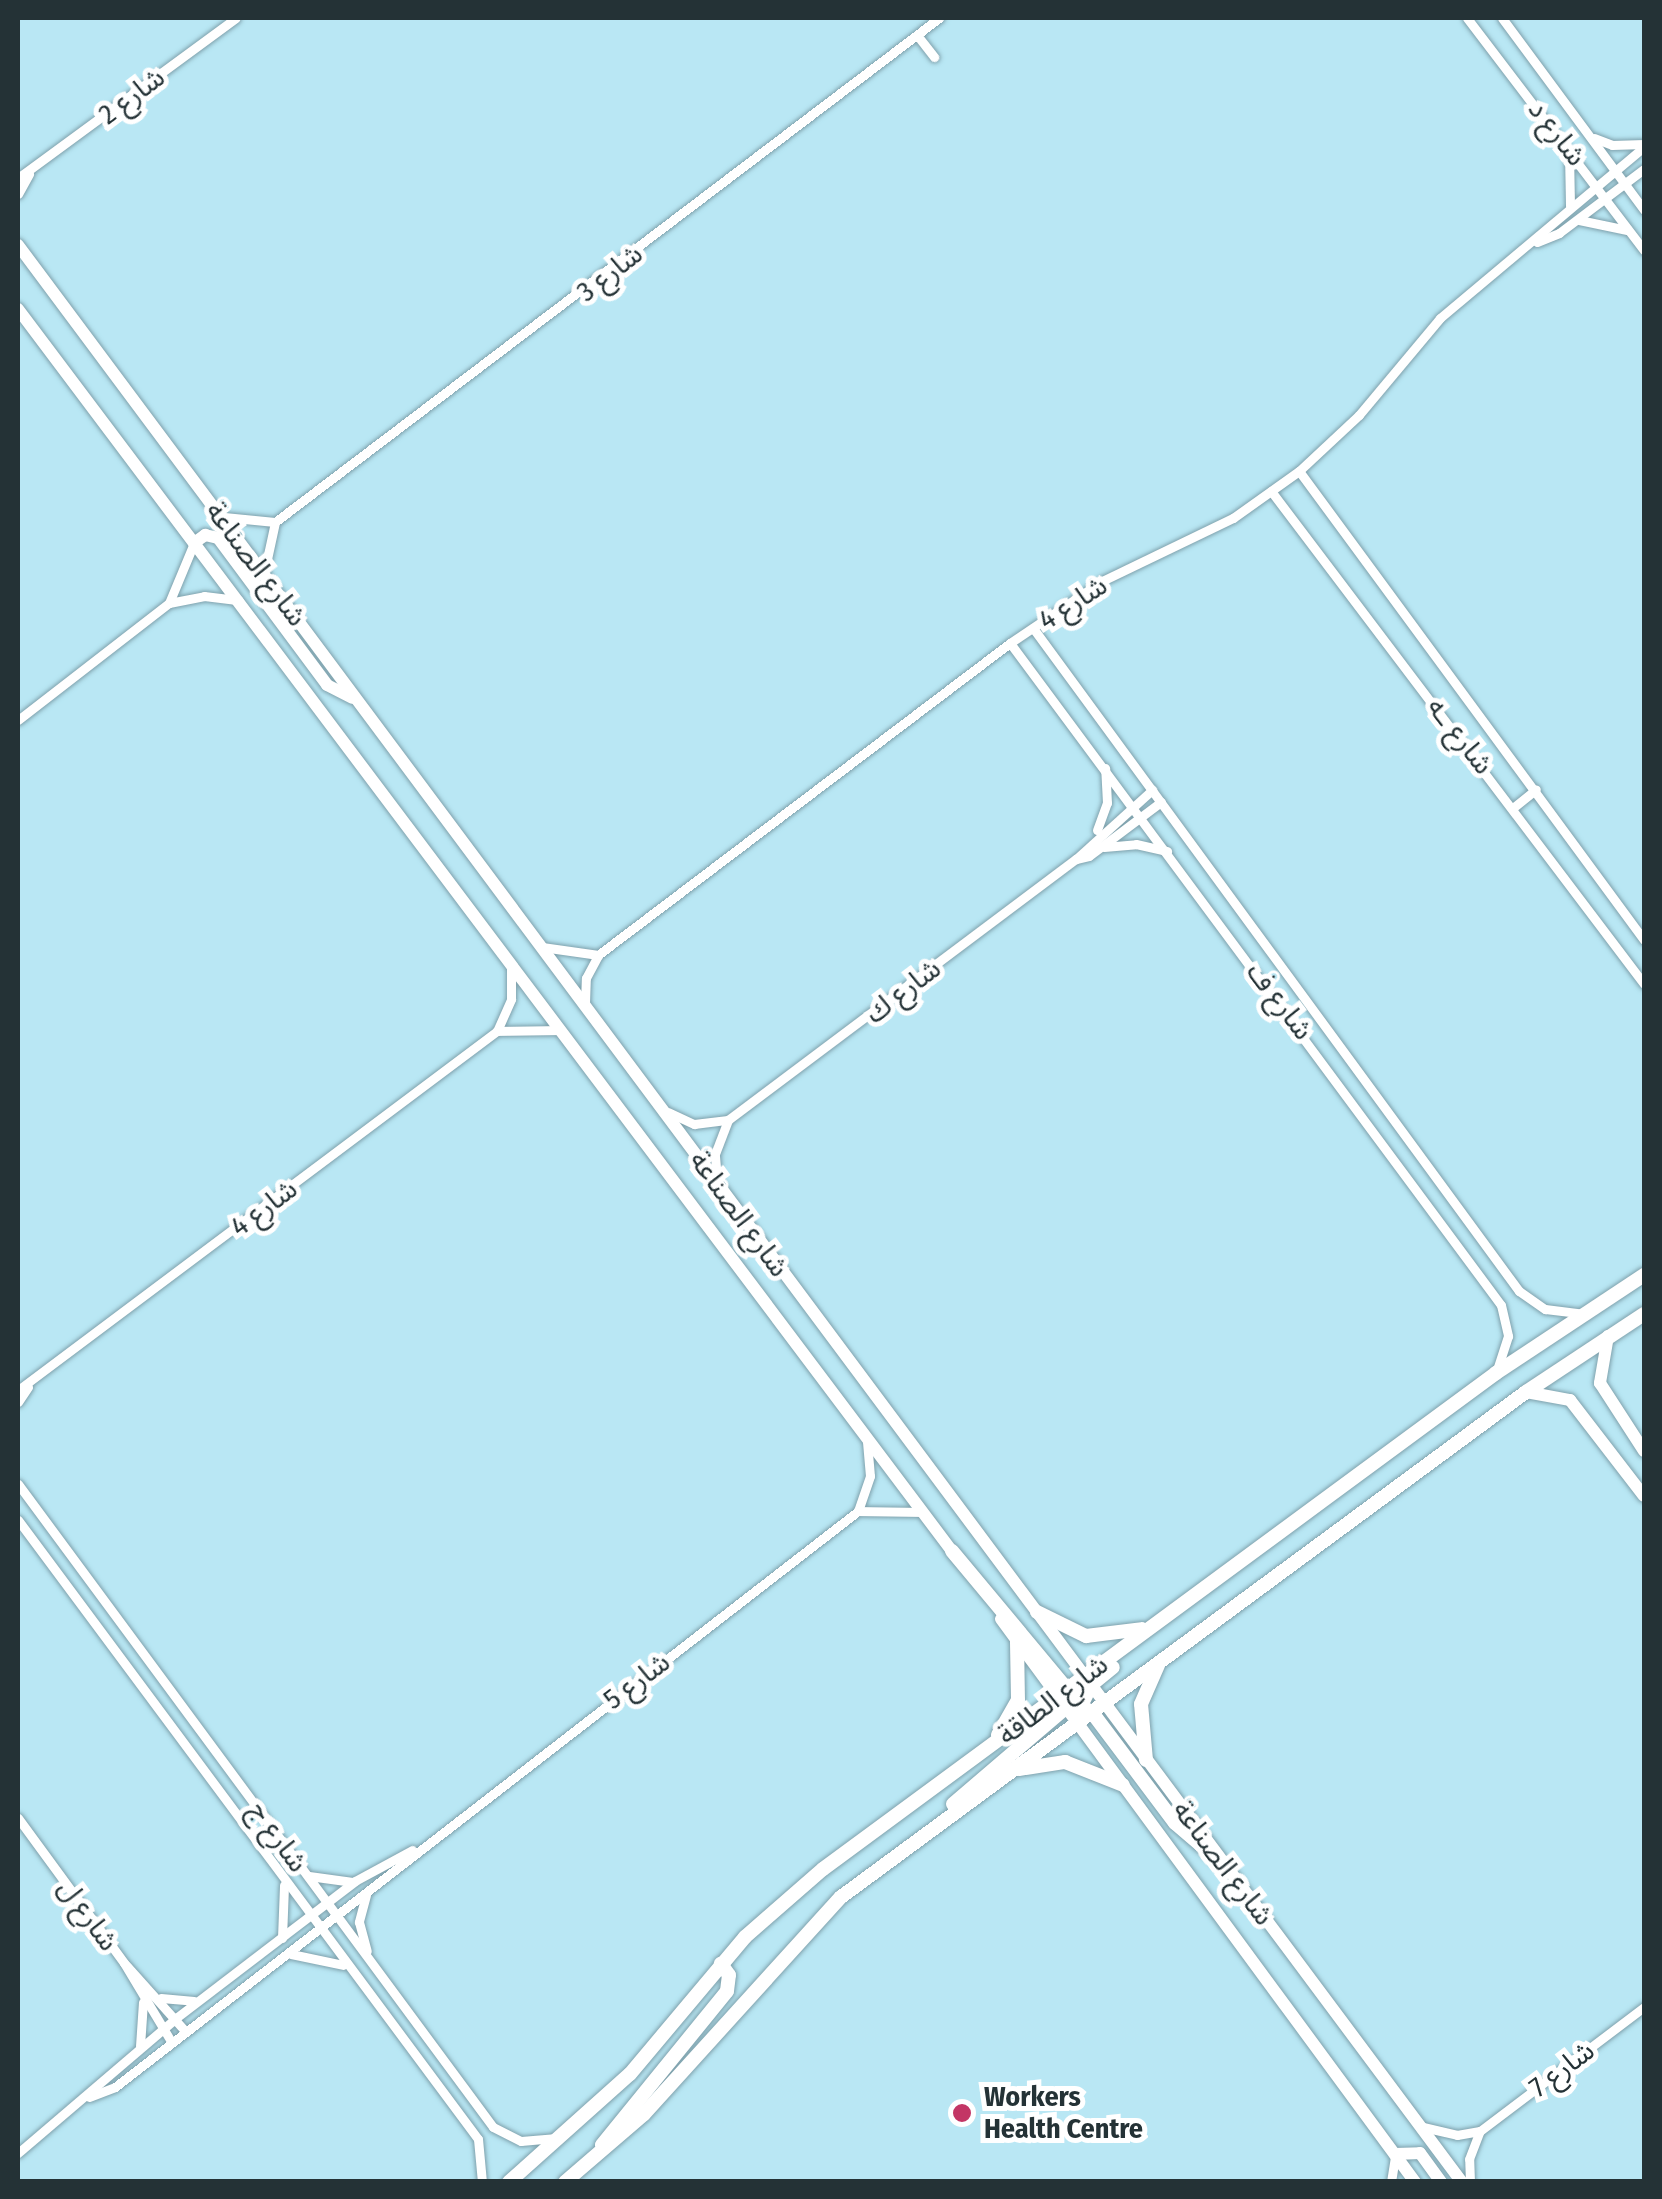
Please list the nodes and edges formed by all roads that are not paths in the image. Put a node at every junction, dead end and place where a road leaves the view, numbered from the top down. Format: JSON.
{"nodes":[{"id":1,"x":236,"y":18,"type":"edge"},
{"id":2,"x":939,"y":18,"type":"edge"},
{"id":3,"x":1467,"y":18,"type":"edge"},
{"id":4,"x":1502,"y":18,"type":"edge"},
{"id":5,"x":917,"y":35,"type":"junction"},
{"id":6,"x":934,"y":57,"type":"dead end"},
{"id":7,"x":1589,"y":135,"type":"junction"},
{"id":8,"x":1566,"y":146,"type":"junction"},
{"id":9,"x":1644,"y":146,"type":"edge"},
{"id":10,"x":1644,"y":169,"type":"edge"},
{"id":11,"x":1615,"y":170,"type":"junction"},
{"id":12,"x":29,"y":174,"type":"junction"},
{"id":13,"x":18,"y":178,"type":"edge"},
{"id":14,"x":1596,"y":184,"type":"junction"},
{"id":15,"x":1625,"y":184,"type":"junction"},
{"id":16,"x":18,"y":194,"type":"edge"},
{"id":17,"x":1606,"y":198,"type":"junction"},
{"id":18,"x":1570,"y":206,"type":"junction"},
{"id":19,"x":1644,"y":210,"type":"edge"},
{"id":20,"x":1576,"y":220,"type":"junction"},
{"id":21,"x":1630,"y":231,"type":"junction"},
{"id":22,"x":1534,"y":243,"type":"junction"},
{"id":23,"x":18,"y":245,"type":"edge"},
{"id":24,"x":1644,"y":250,"type":"edge"},
{"id":25,"x":18,"y":309,"type":"edge"},
{"id":26,"x":1299,"y":470,"type":"junction"},
{"id":27,"x":1271,"y":491,"type":"junction"},
{"id":28,"x":221,"y":516,"type":"junction"},
{"id":29,"x":275,"y":522,"type":"junction"},
{"id":30,"x":194,"y":543,"type":"junction"},
{"id":31,"x":264,"y":574,"type":"junction"},
{"id":32,"x":240,"y":600,"type":"junction"},
{"id":33,"x":169,"y":603,"type":"junction"},
{"id":34,"x":1033,"y":628,"type":"junction"},
{"id":35,"x":1010,"y":643,"type":"junction"},
{"id":36,"x":359,"y":702,"type":"junction"},
{"id":37,"x":18,"y":720,"type":"edge"},
{"id":38,"x":1104,"y":765,"type":"junction"},
{"id":39,"x":1152,"y":790,"type":"junction"},
{"id":40,"x":1536,"y":790,"type":"junction"},
{"id":41,"x":1161,"y":802,"type":"junction"},
{"id":42,"x":1133,"y":805,"type":"junction"},
{"id":43,"x":1514,"y":807,"type":"junction"},
{"id":44,"x":1142,"y":817,"type":"junction"},
{"id":45,"x":1094,"y":838,"type":"junction"},
{"id":46,"x":1101,"y":848,"type":"junction"},
{"id":47,"x":1169,"y":852,"type":"junction"},
{"id":48,"x":1076,"y":858,"type":"junction"},
{"id":49,"x":1644,"y":940,"type":"edge"},
{"id":50,"x":542,"y":947,"type":"junction"},
{"id":51,"x":598,"y":955,"type":"junction"},
{"id":52,"x":511,"y":964,"type":"junction"},
{"id":53,"x":1644,"y":984,"type":"edge"},
{"id":54,"x":585,"y":1006,"type":"junction"},
{"id":55,"x":561,"y":1030,"type":"junction"},
{"id":56,"x":498,"y":1031,"type":"junction"},
{"id":57,"x":1348,"y":1052,"type":"junction"},
{"id":58,"x":1328,"y":1067,"type":"junction"},
{"id":59,"x":663,"y":1109,"type":"junction"},
{"id":60,"x":728,"y":1120,"type":"junction"},
{"id":61,"x":720,"y":1189,"type":"junction"},
{"id":62,"x":1644,"y":1276,"type":"edge"},
{"id":63,"x":1583,"y":1314,"type":"junction"},
{"id":64,"x":1644,"y":1314,"type":"edge"},
{"id":65,"x":1608,"y":1336,"type":"junction"},
{"id":66,"x":1496,"y":1373,"type":"junction"},
{"id":67,"x":30,"y":1385,"type":"junction"},
{"id":68,"x":18,"y":1390,"type":"edge"},
{"id":69,"x":1526,"y":1392,"type":"junction"},
{"id":70,"x":18,"y":1402,"type":"edge"},
{"id":71,"x":867,"y":1440,"type":"junction"},
{"id":72,"x":1644,"y":1451,"type":"edge"},
{"id":73,"x":18,"y":1484,"type":"edge"},
{"id":74,"x":1644,"y":1496,"type":"edge"},
{"id":75,"x":858,"y":1511,"type":"junction"},
{"id":76,"x":920,"y":1512,"type":"junction"},
{"id":77,"x":18,"y":1520,"type":"edge"},
{"id":78,"x":952,"y":1551,"type":"junction"},
{"id":79,"x":1205,"y":1586,"type":"junction"},
{"id":80,"x":1037,"y":1612,"type":"junction"},
{"id":81,"x":1152,"y":1626,"type":"junction"},
{"id":82,"x":1017,"y":1642,"type":"junction"},
{"id":83,"x":139,"y":1643,"type":"junction"},
{"id":84,"x":1164,"y":1656,"type":"junction"},
{"id":85,"x":121,"y":1657,"type":"junction"},
{"id":86,"x":1079,"y":1700,"type":"junction"},
{"id":87,"x":988,"y":1748,"type":"junction"},
{"id":88,"x":1146,"y":1760,"type":"junction"},
{"id":89,"x":228,"y":1768,"type":"junction"},
{"id":90,"x":1004,"y":1774,"type":"junction"},
{"id":91,"x":210,"y":1782,"type":"junction"},
{"id":92,"x":1123,"y":1785,"type":"junction"},
{"id":93,"x":18,"y":1818,"type":"edge"},
{"id":94,"x":937,"y":1824,"type":"junction"},
{"id":95,"x":414,"y":1849,"type":"junction"},
{"id":96,"x":1217,"y":1859,"type":"junction"},
{"id":97,"x":306,"y":1874,"type":"junction"},
{"id":98,"x":355,"y":1881,"type":"junction"},
{"id":99,"x":283,"y":1882,"type":"junction"},
{"id":100,"x":366,"y":1895,"type":"junction"},
{"id":101,"x":327,"y":1904,"type":"junction"},
{"id":102,"x":336,"y":1916,"type":"junction"},
{"id":103,"x":310,"y":1918,"type":"junction"},
{"id":104,"x":319,"y":1929,"type":"junction"},
{"id":105,"x":282,"y":1938,"type":"junction"},
{"id":106,"x":288,"y":1954,"type":"junction"},
{"id":107,"x":369,"y":1958,"type":"junction"},
{"id":108,"x":124,"y":1963,"type":"junction"},
{"id":109,"x":720,"y":1964,"type":"junction"},
{"id":110,"x":346,"y":1966,"type":"junction"},
{"id":111,"x":206,"y":1996,"type":"junction"},
{"id":112,"x":160,"y":1998,"type":"junction"},
{"id":113,"x":143,"y":2000,"type":"junction"},
{"id":114,"x":1644,"y":2007,"type":"edge"},
{"id":115,"x":176,"y":2018,"type":"junction"},
{"id":116,"x":163,"y":2028,"type":"junction"},
{"id":117,"x":186,"y":2032,"type":"junction"},
{"id":118,"x":430,"y":2040,"type":"junction"},
{"id":119,"x":172,"y":2043,"type":"junction"},
{"id":120,"x":139,"y":2048,"type":"junction"},
{"id":121,"x":416,"y":2052,"type":"junction"},
{"id":122,"x":89,"y":2097,"type":"junction"},
{"id":123,"x":1422,"y":2127,"type":"junction"},
{"id":124,"x":1480,"y":2130,"type":"junction"},
{"id":125,"x":567,"y":2135,"type":"junction"},
{"id":126,"x":18,"y":2153,"type":"edge"},
{"id":127,"x":1395,"y":2154,"type":"junction"},
{"id":128,"x":591,"y":2162,"type":"junction"},
{"id":129,"x":482,"y":2182,"type":"edge"},
{"id":130,"x":510,"y":2182,"type":"edge"},
{"id":131,"x":565,"y":2182,"type":"edge"},
{"id":132,"x":1391,"y":2182,"type":"edge"},
{"id":133,"x":1415,"y":2182,"type":"edge"},
{"id":134,"x":1441,"y":2182,"type":"edge"},
{"id":135,"x":1462,"y":2182,"type":"edge"},
{"id":136,"x":1470,"y":2182,"type":"edge"}],
"edges":[{"from":1,"to":12,"type":"street","name":"شارع 2"},
{"from":2,"to":5,"type":"street","name":"شارع 3"},
{"from":3,"to":8,"type":"street","name":"شارع د"},
{"from":4,"to":7,"type":"street","name":"شارع د"},
{"from":5,"to":6,"type":"street"},
{"from":5,"to":29,"type":"street","name":"شارع 3"},
{"from":7,"to":9,"type":"street"},
{"from":7,"to":11,"type":"street","name":"شارع د"},
{"from":8,"to":14,"type":"street","name":"شارع د"},
{"from":8,"to":18,"type":"street"},
{"from":9,"to":11,"type":"street","name":"شارع 4"},
{"from":10,"to":15,"type":"street","name":"شارع 4"},
{"from":11,"to":14,"type":"street","name":"شارع 4"},
{"from":11,"to":15,"type":"street","name":"شارع د"},
{"from":12,"to":13,"type":"street","name":"شارع 2"},
{"from":12,"to":16,"type":"street","name":"شارع 2"},
{"from":14,"to":17,"type":"street","name":"شارع د"},
{"from":14,"to":18,"type":"street","name":"شارع 4"},
{"from":15,"to":17,"type":"street","name":"شارع 4"},
{"from":15,"to":19,"type":"street","name":"شارع د"},
{"from":17,"to":20,"type":"street","name":"شارع 4"},
{"from":17,"to":21,"type":"street","name":"شارع د"},
{"from":18,"to":22,"type":"street","name":"شارع 4"},
{"from":20,"to":21,"type":"street"},
{"from":20,"to":22,"type":"street","name":"شارع 4"},
{"from":21,"to":24,"type":"street","name":"شارع د"},
{"from":22,"to":26,"type":"street","name":"شارع 4"},
{"from":23,"to":28,"type":"street","name":"شارع الصناعة"},
{"from":25,"to":30,"type":"street","name":"شارع الصناعة"},
{"from":26,"to":27,"type":"street","name":"شارع 4"},
{"from":26,"to":40,"type":"street","name":"شارع ـه"},
{"from":27,"to":34,"type":"street","name":"شارع 4"},
{"from":27,"to":43,"type":"street","name":"شارع ـه"},
{"from":28,"to":29,"type":"street"},
{"from":28,"to":31,"type":"street","name":"شارع الصناعة"},
{"from":29,"to":31,"type":"street"},
{"from":30,"to":32,"type":"street","name":"شارع الصناعة"},
{"from":30,"to":33,"type":"street"},
{"from":30,"to":36,"type":"street"},
{"from":31,"to":36,"type":"street","name":"شارع الصناعة"},
{"from":32,"to":33,"type":"street"},
{"from":32,"to":52,"type":"street","name":"شارع الصناعة"},
{"from":33,"to":37,"type":"street"},
{"from":34,"to":35,"type":"street","name":"شارع 4"},
{"from":34,"to":39,"type":"street","name":"شارع ف"},
{"from":35,"to":38,"type":"street","name":"شارع ف"},
{"from":35,"to":51,"type":"street","name":"شارع 4"},
{"from":36,"to":50,"type":"street","name":"شارع الصناعة"},
{"from":38,"to":42,"type":"street","name":"شارع ف"},
{"from":38,"to":45,"type":"street"},
{"from":39,"to":41,"type":"street","name":"شارع ف"},
{"from":39,"to":42,"type":"street","name":"شارع ك"},
{"from":40,"to":43,"type":"street"},
{"from":40,"to":49,"type":"street","name":"شارع ـه"},
{"from":41,"to":44,"type":"street","name":"شارع ك"},
{"from":41,"to":57,"type":"street","name":"شارع ف"},
{"from":42,"to":44,"type":"street","name":"شارع ف"},
{"from":42,"to":45,"type":"street","name":"شارع ك"},
{"from":43,"to":53,"type":"street","name":"شارع ـه"},
{"from":44,"to":46,"type":"street","name":"شارع ك"},
{"from":44,"to":47,"type":"street","name":"شارع ف"},
{"from":45,"to":48,"type":"street","name":"شارع ك"},
{"from":46,"to":47,"type":"street"},
{"from":46,"to":48,"type":"street","name":"شارع ك"},
{"from":47,"to":58,"type":"street","name":"شارع ف"},
{"from":48,"to":60,"type":"street","name":"شارع ك"},
{"from":50,"to":51,"type":"street"},
{"from":50,"to":54,"type":"street","name":"شارع الصناعة"},
{"from":51,"to":54,"type":"street"},
{"from":52,"to":55,"type":"street","name":"شارع الصناعة"},
{"from":52,"to":56,"type":"street"},
{"from":54,"to":59,"type":"street","name":"شارع الصناعة"},
{"from":55,"to":56,"type":"street"},
{"from":55,"to":71,"type":"street","name":"شارع الصناعة"},
{"from":56,"to":67,"type":"street","name":"شارع 4"},
{"from":57,"to":58,"type":"street"},
{"from":57,"to":63,"type":"street","name":"شارع ف"},
{"from":58,"to":66,"type":"street","name":"شارع ف"},
{"from":59,"to":60,"type":"street"},
{"from":59,"to":61,"type":"street","name":"شارع الصناعة"},
{"from":60,"to":61,"type":"street"},
{"from":61,"to":80,"type":"street","name":"شارع الصناعة"},
{"from":62,"to":63,"type":"main road","name":"شارع الطاقة"},
{"from":63,"to":66,"type":"main road","name":"شارع الطاقة"},
{"from":64,"to":65,"type":"main road","name":"شارع الطاقة"},
{"from":65,"to":69,"type":"main road","name":"شارع الطاقة"},
{"from":65,"to":72,"type":"street"},
{"from":66,"to":79,"type":"main road","name":"شارع الطاقة"},
{"from":67,"to":68,"type":"street","name":"شارع 4"},
{"from":67,"to":70,"type":"street","name":"شارع 4"},
{"from":69,"to":74,"type":"street"},
{"from":69,"to":84,"type":"main road","name":"شارع الطاقة"},
{"from":71,"to":75,"type":"street"},
{"from":71,"to":76,"type":"street","name":"شارع الصناعة"},
{"from":73,"to":83,"type":"street","name":"شارع ج"},
{"from":75,"to":76,"type":"street"},
{"from":75,"to":95,"type":"street","name":"شارع 5"},
{"from":76,"to":78,"type":"street","name":"شارع الصناعة"},
{"from":77,"to":85,"type":"street","name":"شارع ج"},
{"from":78,"to":82,"type":"street","name":"شارع الصناعة"},
{"from":78,"to":86,"type":"main road"},
{"from":79,"to":81,"type":"main road","name":"شارع الطاقة"},
{"from":79,"to":86,"type":"main road"},
{"from":80,"to":81,"type":"main road"},
{"from":80,"to":86,"type":"street","name":"شارع الصناعة"},
{"from":81,"to":86,"type":"main road","name":"شارع الطاقة"},
{"from":82,"to":86,"type":"street","name":"شارع الصناعة"},
{"from":82,"to":87,"type":"main road"},
{"from":83,"to":85,"type":"street"},
{"from":83,"to":89,"type":"street","name":"شارع ج"},
{"from":84,"to":86,"type":"main road","name":"شارع الطاقة"},
{"from":84,"to":88,"type":"main road"},
{"from":85,"to":91,"type":"street","name":"شارع ج"},
{"from":86,"to":87,"type":"main road","name":"شارع الطاقة"},
{"from":86,"to":88,"type":"street","name":"شارع الصناعة"},
{"from":86,"to":90,"type":"main road","name":"شارع الطاقة"},
{"from":86,"to":92,"type":"street","name":"شارع الصناعة"},
{"from":86,"to":94,"type":"main road"},
{"from":86,"to":96,"type":"main road"},
{"from":87,"to":109,"type":"main road","name":"شارع الطاقة"},
{"from":88,"to":96,"type":"street","name":"شارع الصناعة"},
{"from":89,"to":91,"type":"street"},
{"from":89,"to":97,"type":"street","name":"شارع ج"},
{"from":90,"to":92,"type":"main road"},
{"from":90,"to":94,"type":"main road","name":"شارع الطاقة"},
{"from":91,"to":99,"type":"street","name":"شارع ج"},
{"from":92,"to":127,"type":"street","name":"شارع الصناعة"},
{"from":93,"to":108,"type":"street","name":"شارع ل"},
{"from":94,"to":128,"type":"main road","name":"شارع الطاقة"},
{"from":95,"to":98,"type":"street","name":"شارع 5"},
{"from":95,"to":100,"type":"street","name":"شارع 5"},
{"from":96,"to":123,"type":"street","name":"شارع الصناعة"},
{"from":97,"to":98,"type":"street"},
{"from":97,"to":101,"type":"street","name":"شارع ج"},
{"from":98,"to":101,"type":"street","name":"شارع 5"},
{"from":99,"to":103,"type":"street","name":"شارع ج"},
{"from":99,"to":105,"type":"street"},
{"from":100,"to":102,"type":"street","name":"شارع 5"},
{"from":100,"to":107,"type":"street"},
{"from":101,"to":102,"type":"street","name":"شارع ج"},
{"from":101,"to":103,"type":"street","name":"شارع 5"},
{"from":102,"to":104,"type":"street","name":"شارع 5"},
{"from":102,"to":107,"type":"street","name":"شارع ج"},
{"from":103,"to":104,"type":"street","name":"شارع ج"},
{"from":103,"to":105,"type":"street","name":"شارع 5"},
{"from":104,"to":106,"type":"street","name":"شارع 5"},
{"from":104,"to":110,"type":"street","name":"شارع ج"},
{"from":105,"to":111,"type":"street","name":"شارع 5"},
{"from":106,"to":110,"type":"street"},
{"from":106,"to":117,"type":"street","name":"شارع 5"},
{"from":107,"to":118,"type":"street","name":"شارع ج"},
{"from":108,"to":112,"type":"street","name":"شارع ل"},
{"from":108,"to":113,"type":"street","name":"شارع ل"},
{"from":109,"to":125,"type":"main road","name":"شارع الطاقة"},
{"from":109,"to":128,"type":"main road"},
{"from":110,"to":121,"type":"street","name":"شارع ج"},
{"from":111,"to":112,"type":"street"},
{"from":111,"to":115,"type":"street","name":"شارع 5"},
{"from":112,"to":115,"type":"street","name":"شارع ل"},
{"from":113,"to":116,"type":"street","name":"شارع ل"},
{"from":113,"to":120,"type":"street"},
{"from":114,"to":124,"type":"street","name":"شارع 7"},
{"from":115,"to":116,"type":"street","name":"شارع 5"},
{"from":115,"to":117,"type":"street","name":"شارع ل"},
{"from":116,"to":119,"type":"street","name":"شارع ل"},
{"from":116,"to":120,"type":"street","name":"شارع 5"},
{"from":117,"to":119,"type":"street","name":"شارع 5"},
{"from":118,"to":121,"type":"street"},
{"from":118,"to":125,"type":"street","name":"شارع ج"},
{"from":119,"to":122,"type":"street","name":"شارع 5"},
{"from":120,"to":122,"type":"street","name":"شارع 5"},
{"from":121,"to":129,"type":"street","name":"شارع ج"},
{"from":122,"to":126,"type":"street","name":"شارع 5"},
{"from":123,"to":124,"type":"street"},
{"from":123,"to":135,"type":"street","name":"شارع الصناعة"},
{"from":124,"to":136,"type":"street"},
{"from":125,"to":130,"type":"main road","name":"شارع الطاقة"},
{"from":127,"to":132,"type":"street"},
{"from":127,"to":133,"type":"street","name":"شارع الصناعة"},
{"from":127,"to":134,"type":"street"},
{"from":128,"to":131,"type":"main road","name":"شارع الطاقة"}]}
